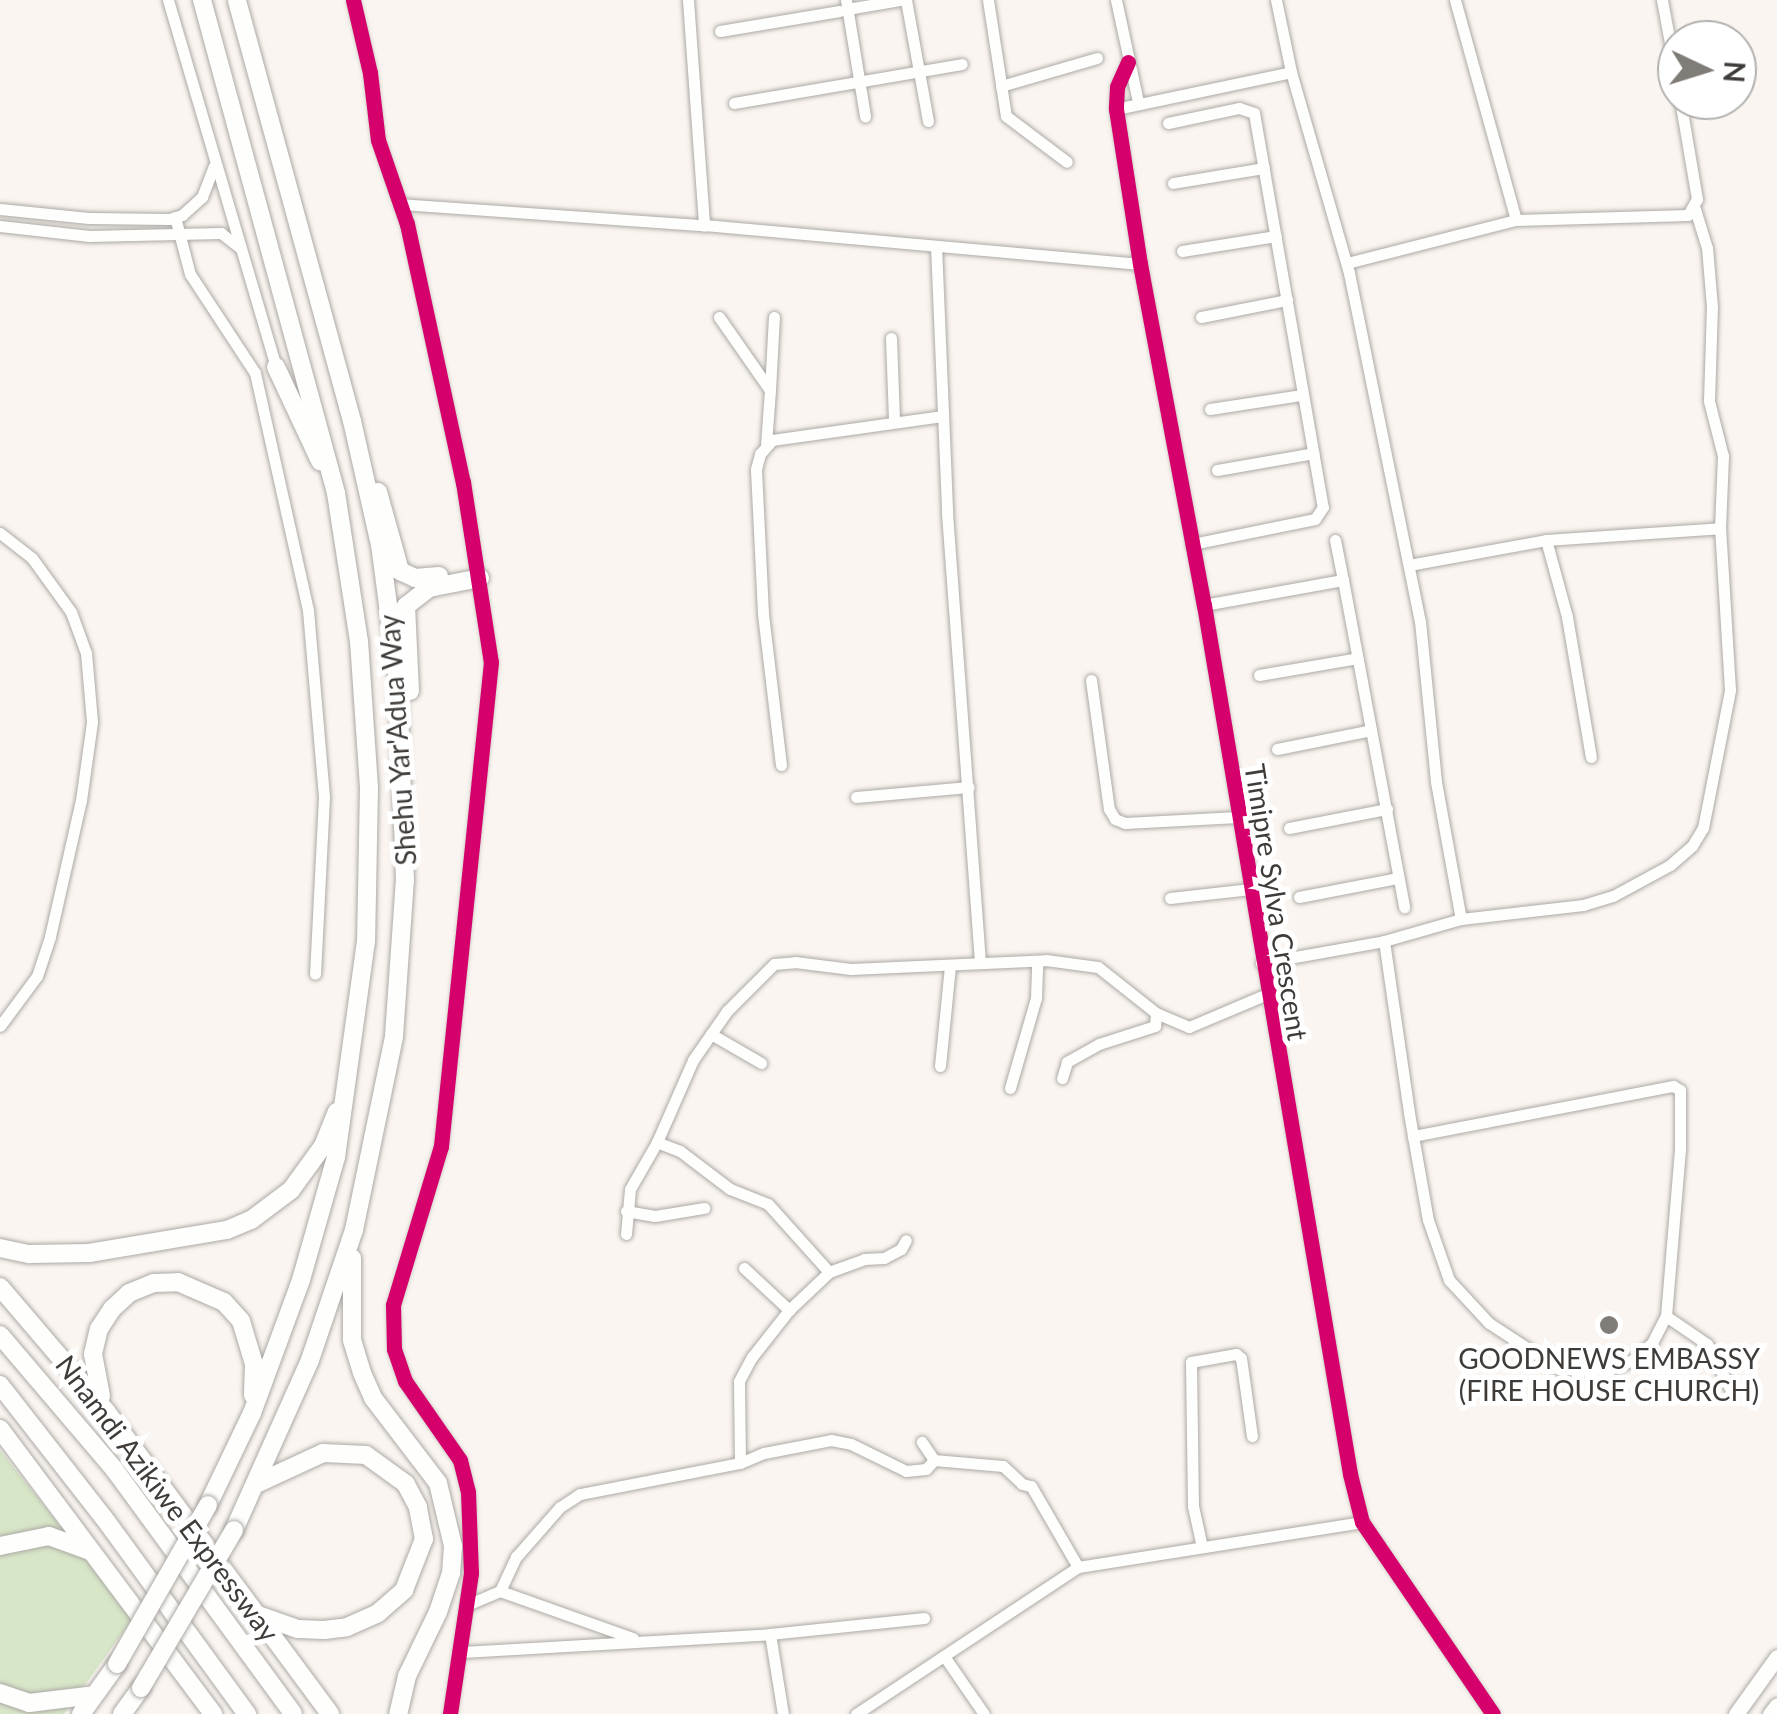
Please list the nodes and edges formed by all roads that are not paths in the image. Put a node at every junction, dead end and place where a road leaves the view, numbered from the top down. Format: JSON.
{"nodes":[{"id":1,"x":168,"y":0,"type":"edge"},
{"id":2,"x":202,"y":0,"type":"edge"},
{"id":3,"x":237,"y":0,"type":"edge"},
{"id":4,"x":353,"y":0,"type":"edge"},
{"id":5,"x":688,"y":0,"type":"edge"},
{"id":6,"x":903,"y":0,"type":"edge"},
{"id":7,"x":988,"y":0,"type":"edge"},
{"id":8,"x":1116,"y":0,"type":"edge"},
{"id":9,"x":1276,"y":0,"type":"edge"},
{"id":10,"x":1455,"y":0,"type":"edge"},
{"id":11,"x":842,"y":5,"type":"edge"},
{"id":12,"x":720,"y":31,"type":"dead end"},
{"id":13,"x":1097,"y":58,"type":"dead end"},
{"id":14,"x":1128,"y":62,"type":"junction"},
{"id":15,"x":962,"y":64,"type":"dead end"},
{"id":16,"x":919,"y":72,"type":"junction"},
{"id":17,"x":1291,"y":72,"type":"junction"},
{"id":18,"x":857,"y":86,"type":"junction"},
{"id":19,"x":1001,"y":86,"type":"junction"},
{"id":20,"x":1138,"y":102,"type":"junction"},
{"id":21,"x":734,"y":104,"type":"dead end"},
{"id":22,"x":1116,"y":108,"type":"junction"},
{"id":23,"x":865,"y":116,"type":"dead end"},
{"id":24,"x":1683,"y":120,"type":"edge"},
{"id":25,"x":928,"y":121,"type":"dead end"},
{"id":26,"x":1168,"y":123,"type":"dead end"},
{"id":27,"x":214,"y":162,"type":"junction"},
{"id":28,"x":1068,"y":162,"type":"dead end"},
{"id":29,"x":1264,"y":168,"type":"junction"},
{"id":30,"x":1173,"y":183,"type":"dead end"},
{"id":31,"x":400,"y":204,"type":"junction"},
{"id":32,"x":0,"y":209,"type":"edge"},
{"id":33,"x":1695,"y":209,"type":"junction"},
{"id":34,"x":176,"y":217,"type":"junction"},
{"id":35,"x":1516,"y":220,"type":"junction"},
{"id":36,"x":704,"y":225,"type":"junction"},
{"id":37,"x":0,"y":226,"type":"edge"},
{"id":38,"x":178,"y":233,"type":"junction"},
{"id":39,"x":1276,"y":236,"type":"junction"},
{"id":40,"x":936,"y":246,"type":"junction"},
{"id":41,"x":1182,"y":251,"type":"dead end"},
{"id":42,"x":244,"y":253,"type":"junction"},
{"id":43,"x":1140,"y":264,"type":"junction"},
{"id":44,"x":1347,"y":264,"type":"junction"},
{"id":45,"x":1287,"y":300,"type":"junction"},
{"id":46,"x":719,"y":317,"type":"dead end"},
{"id":47,"x":774,"y":317,"type":"dead end"},
{"id":48,"x":1201,"y":317,"type":"dead end"},
{"id":49,"x":891,"y":338,"type":"dead end"},
{"id":50,"x":276,"y":367,"type":"joint"},
{"id":51,"x":770,"y":390,"type":"junction"},
{"id":52,"x":1302,"y":395,"type":"junction"},
{"id":53,"x":1210,"y":409,"type":"dead end"},
{"id":54,"x":942,"y":416,"type":"junction"},
{"id":55,"x":894,"y":420,"type":"junction"},
{"id":56,"x":766,"y":444,"type":"junction"},
{"id":57,"x":1314,"y":453,"type":"junction"},
{"id":58,"x":362,"y":461,"type":"junction"},
{"id":59,"x":1217,"y":470,"type":"dead end"},
{"id":60,"x":336,"y":493,"type":"junction"},
{"id":61,"x":1720,"y":528,"type":"junction"},
{"id":62,"x":0,"y":533,"type":"edge"},
{"id":63,"x":1335,"y":540,"type":"dead end"},
{"id":64,"x":1546,"y":540,"type":"junction"},
{"id":65,"x":1192,"y":544,"type":"junction"},
{"id":66,"x":1408,"y":565,"type":"junction"},
{"id":67,"x":479,"y":573,"type":"junction"},
{"id":68,"x":1343,"y":580,"type":"junction"},
{"id":69,"x":1204,"y":605,"type":"junction"},
{"id":70,"x":1358,"y":658,"type":"junction"},
{"id":71,"x":1259,"y":675,"type":"dead end"},
{"id":72,"x":1091,"y":680,"type":"dead end"},
{"id":73,"x":1371,"y":730,"type":"junction"},
{"id":74,"x":1278,"y":749,"type":"dead end"},
{"id":75,"x":403,"y":751,"type":"junction"},
{"id":76,"x":1591,"y":757,"type":"dead end"},
{"id":77,"x":781,"y":766,"type":"dead end"},
{"id":78,"x":968,"y":787,"type":"junction"},
{"id":79,"x":856,"y":796,"type":"dead end"},
{"id":80,"x":1387,"y":809,"type":"junction"},
{"id":81,"x":1238,"y":817,"type":"junction"},
{"id":82,"x":1288,"y":828,"type":"dead end"},
{"id":83,"x":1398,"y":878,"type":"junction"},
{"id":84,"x":1250,"y":889,"type":"junction"},
{"id":85,"x":1299,"y":897,"type":"dead end"},
{"id":86,"x":1170,"y":898,"type":"dead end"},
{"id":87,"x":1404,"y":907,"type":"dead end"},
{"id":88,"x":1461,"y":919,"type":"junction"},
{"id":89,"x":1384,"y":941,"type":"junction"},
{"id":90,"x":1038,"y":960,"type":"junction"},
{"id":91,"x":980,"y":962,"type":"junction"},
{"id":92,"x":1262,"y":963,"type":"junction"},
{"id":93,"x":950,"y":966,"type":"junction"},
{"id":94,"x":315,"y":974,"type":"dead end"},
{"id":95,"x":1267,"y":994,"type":"junction"},
{"id":96,"x":1156,"y":1013,"type":"junction"},
{"id":97,"x":0,"y":1026,"type":"edge"},
{"id":98,"x":711,"y":1034,"type":"junction"},
{"id":99,"x":761,"y":1063,"type":"dead end"},
{"id":100,"x":940,"y":1066,"type":"dead end"},
{"id":101,"x":1062,"y":1078,"type":"dead end"},
{"id":102,"x":350,"y":1079,"type":"junction"},
{"id":103,"x":1010,"y":1088,"type":"dead end"},
{"id":104,"x":1413,"y":1136,"type":"junction"},
{"id":105,"x":657,"y":1142,"type":"junction"},
{"id":106,"x":704,"y":1208,"type":"dead end"},
{"id":107,"x":626,"y":1211,"type":"junction"},
{"id":108,"x":354,"y":1230,"type":"junction"},
{"id":109,"x":626,"y":1234,"type":"dead end"},
{"id":110,"x":906,"y":1240,"type":"dead end"},
{"id":111,"x":0,"y":1248,"type":"edge"},
{"id":112,"x":744,"y":1268,"type":"dead end"},
{"id":113,"x":829,"y":1272,"type":"junction"},
{"id":114,"x":0,"y":1288,"type":"edge"},
{"id":115,"x":789,"y":1310,"type":"junction"},
{"id":116,"x":1666,"y":1316,"type":"junction"},
{"id":117,"x":0,"y":1334,"type":"edge"},
{"id":118,"x":0,"y":1386,"type":"edge"},
{"id":119,"x":1732,"y":1392,"type":"dead end"},
{"id":120,"x":106,"y":1411,"type":"junction"},
{"id":121,"x":252,"y":1413,"type":"junction"},
{"id":122,"x":0,"y":1429,"type":"edge"},
{"id":123,"x":1252,"y":1436,"type":"dead end"},
{"id":124,"x":922,"y":1442,"type":"dead end"},
{"id":125,"x":934,"y":1460,"type":"junction"},
{"id":126,"x":740,"y":1463,"type":"junction"},
{"id":127,"x":258,"y":1483,"type":"junction"},
{"id":128,"x":1362,"y":1522,"type":"junction"},
{"id":129,"x":0,"y":1546,"type":"edge"},
{"id":130,"x":1202,"y":1547,"type":"junction"},
{"id":131,"x":94,"y":1552,"type":"junction"},
{"id":132,"x":1078,"y":1567,"type":"junction"},
{"id":133,"x":500,"y":1591,"type":"junction"},
{"id":134,"x":467,"y":1605,"type":"junction"},
{"id":135,"x":258,"y":1614,"type":"junction"},
{"id":136,"x":924,"y":1618,"type":"dead end"},
{"id":137,"x":770,"y":1634,"type":"junction"},
{"id":138,"x":639,"y":1640,"type":"junction"},
{"id":139,"x":462,"y":1652,"type":"junction"},
{"id":140,"x":944,"y":1656,"type":"junction"},
{"id":141,"x":1777,"y":1657,"type":"edge"},
{"id":142,"x":0,"y":1694,"type":"edge"},
{"id":143,"x":94,"y":1695,"type":"junction"},
{"id":144,"x":1777,"y":1705,"type":"edge"},
{"id":145,"x":978,"y":1712,"type":"edge"},
{"id":146,"x":80,"y":1714,"type":"edge"},
{"id":147,"x":122,"y":1714,"type":"edge"},
{"id":148,"x":214,"y":1714,"type":"edge"},
{"id":149,"x":247,"y":1714,"type":"edge"},
{"id":150,"x":293,"y":1714,"type":"edge"},
{"id":151,"x":330,"y":1714,"type":"edge"},
{"id":152,"x":398,"y":1714,"type":"edge"},
{"id":153,"x":450,"y":1714,"type":"edge"},
{"id":154,"x":784,"y":1714,"type":"edge"},
{"id":155,"x":856,"y":1714,"type":"edge"},
{"id":156,"x":1493,"y":1714,"type":"edge"},
{"id":157,"x":1736,"y":1714,"type":"edge"},
{"id":158,"x":1770,"y":1714,"type":"edge"}],
"edges":[{"from":1,"to":27,"type":"street"},
{"from":2,"to":60,"type":"highway","name":"Shehu Yar'Adua Way"},
{"from":3,"to":58,"type":"highway","name":"Shehu Yar'Adua Way"},
{"from":4,"to":31,"type":"street"},
{"from":5,"to":36,"type":"street"},
{"from":6,"to":11,"type":"street"},
{"from":6,"to":16,"type":"street"},
{"from":7,"to":19,"type":"street"},
{"from":8,"to":14,"type":"street","name":"Timipre Sylva Crescent"},
{"from":9,"to":17,"type":"street"},
{"from":10,"to":35,"type":"street"},
{"from":11,"to":12,"type":"street"},
{"from":11,"to":18,"type":"street"},
{"from":13,"to":19,"type":"street"},
{"from":14,"to":20,"type":"street","name":"Timipre Sylva Crescent"},
{"from":14,"to":22,"type":"street","name":"Timipre Sylva Crescent"},
{"from":15,"to":16,"type":"street"},
{"from":16,"to":18,"type":"street"},
{"from":16,"to":25,"type":"street"},
{"from":17,"to":20,"type":"street"},
{"from":17,"to":44,"type":"street"},
{"from":18,"to":21,"type":"street"},
{"from":18,"to":23,"type":"street"},
{"from":19,"to":28,"type":"street"},
{"from":20,"to":22,"type":"street"},
{"from":22,"to":43,"type":"street","name":"Timipre Sylva Crescent"},
{"from":24,"to":33,"type":"street"},
{"from":26,"to":29,"type":"street"},
{"from":27,"to":34,"type":"street"},
{"from":27,"to":42,"type":"street"},
{"from":29,"to":30,"type":"street"},
{"from":29,"to":39,"type":"street"},
{"from":31,"to":36,"type":"street"},
{"from":31,"to":67,"type":"street"},
{"from":32,"to":34,"type":"street"},
{"from":33,"to":35,"type":"street"},
{"from":33,"to":61,"type":"street"},
{"from":34,"to":38,"type":"street"},
{"from":35,"to":44,"type":"street"},
{"from":36,"to":40,"type":"street"},
{"from":37,"to":38,"type":"street"},
{"from":38,"to":42,"type":"street"},
{"from":38,"to":94,"type":"street"},
{"from":39,"to":41,"type":"street"},
{"from":39,"to":45,"type":"street"},
{"from":40,"to":43,"type":"street"},
{"from":40,"to":54,"type":"street"},
{"from":42,"to":50,"type":"street"},
{"from":43,"to":65,"type":"street","name":"Timipre Sylva Crescent"},
{"from":44,"to":66,"type":"street"},
{"from":45,"to":48,"type":"street"},
{"from":45,"to":52,"type":"street"},
{"from":46,"to":51,"type":"street"},
{"from":47,"to":51,"type":"street"},
{"from":49,"to":55,"type":"street"},
{"from":50,"to":60,"type":"highway"},
{"from":51,"to":56,"type":"street"},
{"from":52,"to":53,"type":"street"},
{"from":52,"to":57,"type":"street"},
{"from":54,"to":55,"type":"street"},
{"from":54,"to":78,"type":"street"},
{"from":55,"to":56,"type":"street"},
{"from":56,"to":77,"type":"street"},
{"from":57,"to":59,"type":"street"},
{"from":57,"to":65,"type":"street"},
{"from":58,"to":67,"type":"highway"},
{"from":58,"to":75,"type":"highway","name":"Shehu Yar'Adua Way"},
{"from":60,"to":102,"type":"highway","name":"Shehu Yar'Adua Way"},
{"from":61,"to":64,"type":"street"},
{"from":61,"to":88,"type":"street"},
{"from":62,"to":97,"type":"street"},
{"from":63,"to":68,"type":"street"},
{"from":64,"to":66,"type":"street"},
{"from":64,"to":76,"type":"street"},
{"from":65,"to":69,"type":"street","name":"Timipre Sylva Crescent"},
{"from":66,"to":88,"type":"street"},
{"from":67,"to":75,"type":"highway"},
{"from":67,"to":134,"type":"street"},
{"from":68,"to":69,"type":"street"},
{"from":68,"to":70,"type":"street"},
{"from":69,"to":81,"type":"street","name":"Timipre Sylva Crescent"},
{"from":70,"to":71,"type":"street"},
{"from":70,"to":73,"type":"street"},
{"from":72,"to":81,"type":"street"},
{"from":73,"to":74,"type":"street"},
{"from":73,"to":80,"type":"street"},
{"from":75,"to":108,"type":"highway","name":"Shehu Yar'Adua Way"},
{"from":78,"to":79,"type":"street"},
{"from":78,"to":91,"type":"street"},
{"from":80,"to":82,"type":"street"},
{"from":80,"to":83,"type":"street"},
{"from":81,"to":84,"type":"street","name":"Timipre Sylva Crescent"},
{"from":83,"to":85,"type":"street"},
{"from":83,"to":87,"type":"street"},
{"from":84,"to":86,"type":"street"},
{"from":84,"to":92,"type":"street","name":"Timipre Sylva Crescent"},
{"from":88,"to":89,"type":"street"},
{"from":89,"to":92,"type":"street"},
{"from":89,"to":104,"type":"street"},
{"from":90,"to":91,"type":"street"},
{"from":90,"to":96,"type":"street"},
{"from":90,"to":103,"type":"street"},
{"from":91,"to":93,"type":"street"},
{"from":92,"to":95,"type":"street","name":"Timipre Sylva Crescent"},
{"from":93,"to":98,"type":"street"},
{"from":93,"to":100,"type":"street"},
{"from":95,"to":96,"type":"street"},
{"from":95,"to":128,"type":"street","name":"Timipre Sylva Crescent"},
{"from":96,"to":101,"type":"street"},
{"from":98,"to":99,"type":"street"},
{"from":98,"to":105,"type":"street"},
{"from":102,"to":111,"type":"highway"},
{"from":102,"to":121,"type":"highway","name":"Shehu Yar'Adua Way"},
{"from":104,"to":116,"type":"street"},
{"from":104,"to":116,"type":"street"},
{"from":105,"to":107,"type":"street"},
{"from":105,"to":113,"type":"street"},
{"from":106,"to":107,"type":"street"},
{"from":107,"to":109,"type":"street"},
{"from":108,"to":127,"type":"highway","name":"Shehu Yar'Adua Way"},
{"from":108,"to":152,"type":"highway"},
{"from":110,"to":113,"type":"street"},
{"from":112,"to":115,"type":"street"},
{"from":113,"to":115,"type":"street"},
{"from":114,"to":120,"type":"highway","name":"Nnamdi Azikiwe Expressway"},
{"from":115,"to":126,"type":"street"},
{"from":116,"to":119,"type":"street"},
{"from":117,"to":150,"type":"highway","name":"Nnamdi Azikiwe Expressway"},
{"from":118,"to":149,"type":"highway"},
{"from":120,"to":121,"type":"highway"},
{"from":120,"to":135,"type":"highway","name":"Nnamdi Azikiwe Expressway"},
{"from":121,"to":143,"type":"highway","name":"Shehu Yar'Adua Way","bridge":true},
{"from":122,"to":131,"type":"highway"},
{"from":123,"to":130,"type":"street"},
{"from":124,"to":125,"type":"street"},
{"from":125,"to":126,"type":"street"},
{"from":125,"to":132,"type":"street"},
{"from":126,"to":133,"type":"street"},
{"from":127,"to":135,"type":"highway"},
{"from":127,"to":147,"type":"highway","name":"Shehu Yar'Adua Way","bridge":true},
{"from":128,"to":130,"type":"street"},
{"from":128,"to":156,"type":"street","name":"Timipre Sylva Crescent"},
{"from":129,"to":131,"type":"highway"},
{"from":130,"to":132,"type":"street"},
{"from":131,"to":148,"type":"highway"},
{"from":132,"to":140,"type":"street"},
{"from":133,"to":134,"type":"street"},
{"from":133,"to":138,"type":"street"},
{"from":134,"to":139,"type":"street"},
{"from":135,"to":151,"type":"highway","name":"Nnamdi Azikiwe Expressway"},
{"from":136,"to":137,"type":"street"},
{"from":137,"to":138,"type":"street"},
{"from":137,"to":154,"type":"street"},
{"from":138,"to":139,"type":"street"},
{"from":139,"to":153,"type":"street"},
{"from":140,"to":145,"type":"street"},
{"from":140,"to":155,"type":"street"},
{"from":141,"to":157,"type":"main road"},
{"from":142,"to":143,"type":"highway"},
{"from":143,"to":146,"type":"highway","name":"Shehu Yar'Adua Way"},
{"from":144,"to":158,"type":"main road"}]}
